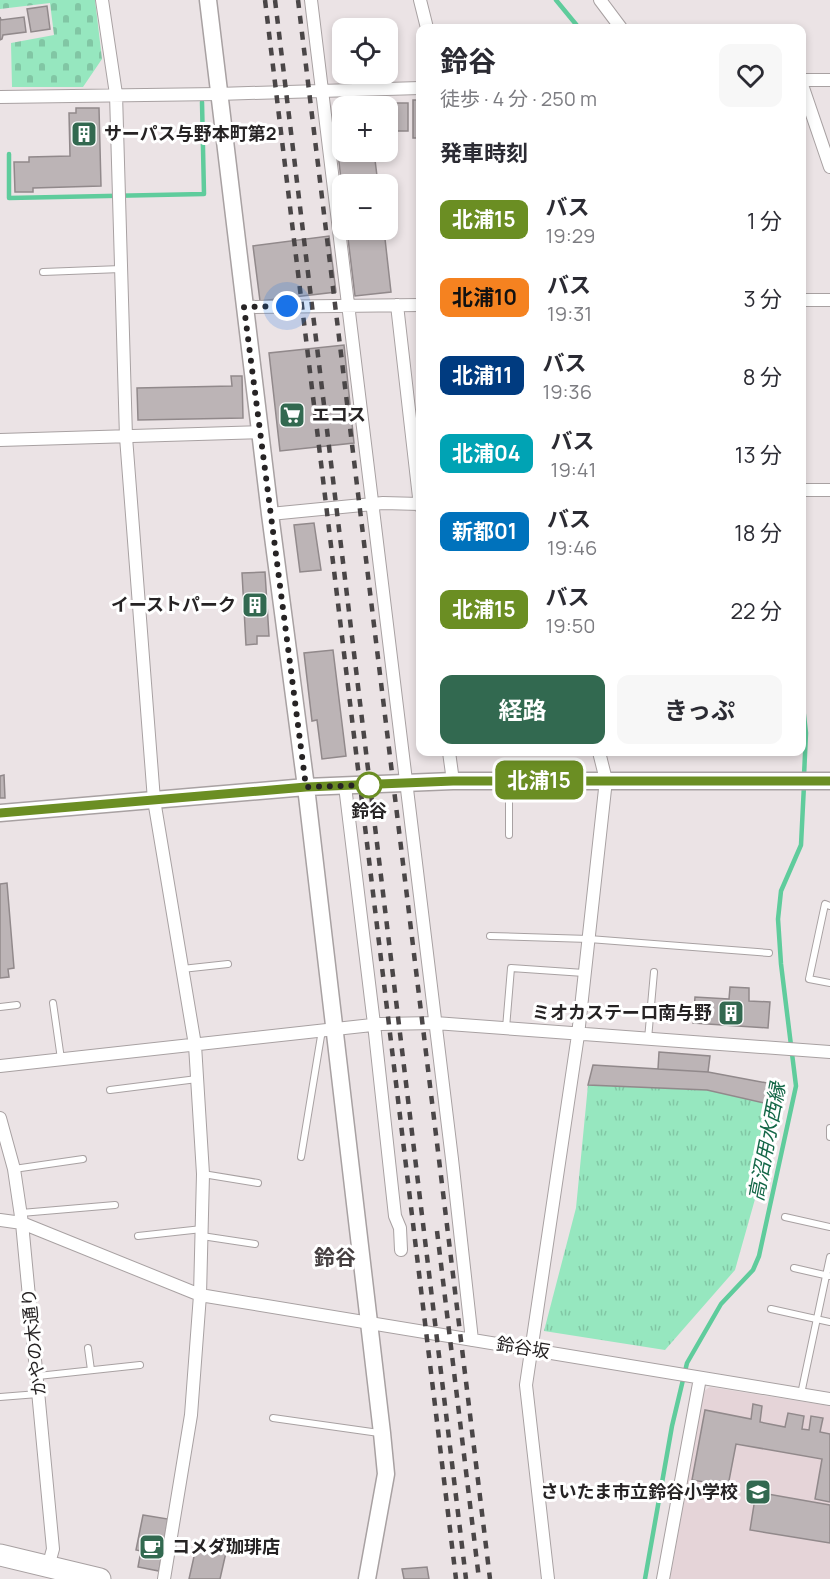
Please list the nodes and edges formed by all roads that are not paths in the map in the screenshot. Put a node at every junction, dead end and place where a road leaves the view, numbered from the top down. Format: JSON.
{"nodes":[{"id":1,"x":102,"y":0,"type":"edge"},
{"id":2,"x":208,"y":0,"type":"edge"},
{"id":3,"x":311,"y":0,"type":"edge"},
{"id":4,"x":420,"y":0,"type":"edge"},
{"id":5,"x":600,"y":0,"type":"edge"},
{"id":6,"x":426,"y":24,"type":"edge"},
{"id":7,"x":618,"y":24,"type":"edge"},
{"id":8,"x":830,"y":80,"type":"edge"},
{"id":9,"x":806,"y":81,"type":"edge"},
{"id":10,"x":416,"y":88,"type":"edge"},
{"id":11,"x":321,"y":90,"type":"junction"},
{"id":12,"x":116,"y":94,"type":"junction"},
{"id":13,"x":218,"y":94,"type":"junction"},
{"id":14,"x":806,"y":96,"type":"edge"},
{"id":15,"x":0,"y":97,"type":"edge"},
{"id":16,"x":830,"y":167,"type":"edge"},
{"id":17,"x":121,"y":269,"type":"junction"},
{"id":18,"x":43,"y":272,"type":"dead end"},
{"id":19,"x":806,"y":300,"type":"edge"},
{"id":20,"x":830,"y":300,"type":"edge"},
{"id":21,"x":397,"y":305,"type":"junction"},
{"id":22,"x":416,"y":305,"type":"edge"},
{"id":23,"x":347,"y":306,"type":"junction"},
{"id":24,"x":244,"y":307,"type":"junction"},
{"id":25,"x":261,"y":432,"type":"junction"},
{"id":26,"x":126,"y":437,"type":"junction"},
{"id":27,"x":0,"y":440,"type":"edge"},
{"id":28,"x":416,"y":470,"type":"edge"},
{"id":29,"x":806,"y":490,"type":"edge"},
{"id":30,"x":830,"y":490,"type":"edge"},
{"id":31,"x":372,"y":504,"type":"junction"},
{"id":32,"x":416,"y":505,"type":"edge"},
{"id":33,"x":270,"y":514,"type":"junction"},
{"id":34,"x":450,"y":756,"type":"edge"},
{"id":35,"x":600,"y":756,"type":"edge"},
{"id":36,"x":509,"y":780,"type":"junction"},
{"id":37,"x":606,"y":780,"type":"junction"},
{"id":38,"x":453,"y":781,"type":"junction"},
{"id":39,"x":830,"y":781,"type":"edge"},
{"id":40,"x":406,"y":783,"type":"junction"},
{"id":41,"x":345,"y":786,"type":"junction"},
{"id":42,"x":306,"y":787,"type":"junction"},
{"id":43,"x":154,"y":800,"type":"junction"},
{"id":44,"x":0,"y":813,"type":"edge"},
{"id":45,"x":509,"y":834,"type":"dead end"},
{"id":46,"x":830,"y":906,"type":"edge"},
{"id":47,"x":490,"y":936,"type":"dead end"},
{"id":48,"x":589,"y":939,"type":"junction"},
{"id":49,"x":769,"y":953,"type":"dead end"},
{"id":50,"x":228,"y":964,"type":"dead end"},
{"id":51,"x":182,"y":969,"type":"junction"},
{"id":52,"x":654,"y":972,"type":"dead end"},
{"id":53,"x":585,"y":973,"type":"junction"},
{"id":54,"x":830,"y":984,"type":"edge"},
{"id":55,"x":54,"y":1003,"type":"dead end"},
{"id":56,"x":17,"y":1005,"type":"dead end"},
{"id":57,"x":0,"y":1007,"type":"edge"},
{"id":58,"x":435,"y":1023,"type":"junction"},
{"id":59,"x":374,"y":1024,"type":"junction"},
{"id":60,"x":328,"y":1029,"type":"junction"},
{"id":61,"x":506,"y":1029,"type":"junction"},
{"id":62,"x":578,"y":1035,"type":"junction"},
{"id":63,"x":648,"y":1040,"type":"junction"},
{"id":64,"x":195,"y":1044,"type":"junction"},
{"id":65,"x":830,"y":1052,"type":"edge"},
{"id":66,"x":61,"y":1059,"type":"junction"},
{"id":67,"x":0,"y":1066,"type":"edge"},
{"id":68,"x":197,"y":1080,"type":"junction"},
{"id":69,"x":110,"y":1090,"type":"dead end"},
{"id":70,"x":0,"y":1118,"type":"edge"},
{"id":71,"x":830,"y":1128,"type":"edge"},
{"id":72,"x":830,"y":1137,"type":"edge"},
{"id":73,"x":301,"y":1157,"type":"dead end"},
{"id":74,"x":84,"y":1159,"type":"dead end"},
{"id":75,"x":14,"y":1169,"type":"junction"},
{"id":76,"x":203,"y":1174,"type":"junction"},
{"id":77,"x":258,"y":1183,"type":"dead end"},
{"id":78,"x":115,"y":1205,"type":"dead end"},
{"id":79,"x":785,"y":1217,"type":"dead end"},
{"id":80,"x":21,"y":1218,"type":"junction"},
{"id":81,"x":0,"y":1220,"type":"edge"},
{"id":82,"x":830,"y":1227,"type":"edge"},
{"id":83,"x":202,"y":1232,"type":"junction"},
{"id":84,"x":138,"y":1236,"type":"dead end"},
{"id":85,"x":255,"y":1244,"type":"dead end"},
{"id":86,"x":401,"y":1250,"type":"dead end"},
{"id":87,"x":830,"y":1257,"type":"edge"},
{"id":88,"x":794,"y":1268,"type":"dead end"},
{"id":89,"x":828,"y":1276,"type":"edge"},
{"id":90,"x":200,"y":1295,"type":"junction"},
{"id":91,"x":771,"y":1309,"type":"dead end"},
{"id":92,"x":817,"y":1319,"type":"junction"},
{"id":93,"x":830,"y":1322,"type":"edge"},
{"id":94,"x":369,"y":1323,"type":"junction"},
{"id":95,"x":472,"y":1340,"type":"junction"},
{"id":96,"x":88,"y":1348,"type":"dead end"},
{"id":97,"x":531,"y":1349,"type":"junction"},
{"id":98,"x":140,"y":1365,"type":"dead end"},
{"id":99,"x":91,"y":1370,"type":"junction"},
{"id":100,"x":38,"y":1376,"type":"junction"},
{"id":101,"x":695,"y":1377,"type":"junction"},
{"id":102,"x":39,"y":1394,"type":"junction"},
{"id":103,"x":801,"y":1395,"type":"junction"},
{"id":104,"x":0,"y":1397,"type":"edge"},
{"id":105,"x":830,"y":1400,"type":"edge"},
{"id":106,"x":273,"y":1418,"type":"dead end"},
{"id":107,"x":382,"y":1433,"type":"junction"},
{"id":108,"x":0,"y":1554,"type":"edge"},
{"id":109,"x":46,"y":1573,"type":"edge"},
{"id":110,"x":100,"y":1579,"type":"edge"},
{"id":111,"x":164,"y":1579,"type":"edge"},
{"id":112,"x":367,"y":1579,"type":"edge"},
{"id":113,"x":548,"y":1579,"type":"edge"},
{"id":114,"x":663,"y":1579,"type":"edge"}],
"edges":[{"from":1,"to":12,"type":"street"},
{"from":2,"to":13,"type":"street"},
{"from":3,"to":11,"type":"street"},
{"from":4,"to":6,"type":"street"},
{"from":5,"to":7,"type":"street"},
{"from":8,"to":9,"type":"street"},
{"from":10,"to":11,"type":"street"},
{"from":11,"to":13,"type":"street"},
{"from":11,"to":23,"type":"street"},
{"from":12,"to":13,"type":"street"},
{"from":12,"to":15,"type":"street"},
{"from":12,"to":17,"type":"street"},
{"from":13,"to":24,"type":"street"},
{"from":14,"to":16,"type":"street"},
{"from":17,"to":18,"type":"lane"},
{"from":17,"to":26,"type":"street"},
{"from":19,"to":20,"type":"street"},
{"from":21,"to":22,"type":"street"},
{"from":21,"to":23,"type":"street"},
{"from":21,"to":28,"type":"street"},
{"from":23,"to":24,"type":"street"},
{"from":23,"to":31,"type":"street"},
{"from":24,"to":25,"type":"street"},
{"from":25,"to":26,"type":"street"},
{"from":25,"to":33,"type":"street"},
{"from":26,"to":27,"type":"street"},
{"from":26,"to":43,"type":"street"},
{"from":29,"to":30,"type":"street"},
{"from":31,"to":32,"type":"street"},
{"from":31,"to":33,"type":"street"},
{"from":31,"to":40,"type":"street"},
{"from":33,"to":42,"type":"street"},
{"from":34,"to":38,"type":"street"},
{"from":35,"to":37,"type":"street"},
{"from":36,"to":37,"type":"street"},
{"from":36,"to":38,"type":"street"},
{"from":36,"to":45,"type":"lane"},
{"from":37,"to":39,"type":"street"},
{"from":37,"to":48,"type":"street"},
{"from":38,"to":40,"type":"street"},
{"from":40,"to":41,"type":"street"},
{"from":40,"to":58,"type":"street"},
{"from":41,"to":42,"type":"street"},
{"from":41,"to":59,"type":"street"},
{"from":42,"to":43,"type":"street"},
{"from":42,"to":60,"type":"street"},
{"from":43,"to":44,"type":"street"},
{"from":43,"to":51,"type":"street"},
{"from":46,"to":54,"type":"lane"},
{"from":47,"to":48,"type":"lane"},
{"from":48,"to":49,"type":"lane"},
{"from":48,"to":53,"type":"street"},
{"from":50,"to":51,"type":"lane"},
{"from":51,"to":64,"type":"street"},
{"from":52,"to":63,"type":"lane"},
{"from":53,"to":61,"type":"lane"},
{"from":53,"to":62,"type":"street"},
{"from":55,"to":66,"type":"lane"},
{"from":56,"to":57,"type":"lane"},
{"from":58,"to":59,"type":"street"},
{"from":58,"to":61,"type":"street"},
{"from":58,"to":95,"type":"street"},
{"from":59,"to":60,"type":"street"},
{"from":59,"to":86,"type":"street"},
{"from":60,"to":64,"type":"street"},
{"from":60,"to":73,"type":"lane"},
{"from":60,"to":94,"type":"street"},
{"from":61,"to":62,"type":"street"},
{"from":62,"to":63,"type":"street"},
{"from":62,"to":97,"type":"street"},
{"from":63,"to":65,"type":"street"},
{"from":64,"to":66,"type":"street"},
{"from":64,"to":68,"type":"street"},
{"from":66,"to":67,"type":"street"},
{"from":68,"to":69,"type":"lane"},
{"from":68,"to":76,"type":"street"},
{"from":70,"to":75,"type":"street","name":"かやの木通り"},
{"from":71,"to":72,"type":"lane"},
{"from":74,"to":75,"type":"lane"},
{"from":75,"to":80,"type":"street","name":"かやの木通り"},
{"from":76,"to":77,"type":"lane"},
{"from":76,"to":83,"type":"street"},
{"from":78,"to":80,"type":"lane"},
{"from":79,"to":82,"type":"lane"},
{"from":80,"to":81,"type":"street","name":"鈴谷坂"},
{"from":80,"to":90,"type":"street","name":"鈴谷坂"},
{"from":80,"to":100,"type":"street","name":"かやの木通り"},
{"from":83,"to":84,"type":"lane"},
{"from":83,"to":85,"type":"lane"},
{"from":83,"to":90,"type":"street"},
{"from":87,"to":89,"type":"lane"},
{"from":88,"to":89,"type":"lane"},
{"from":89,"to":92,"type":"lane"},
{"from":90,"to":94,"type":"street","name":"鈴谷坂"},
{"from":90,"to":111,"type":"street"},
{"from":91,"to":92,"type":"lane"},
{"from":92,"to":93,"type":"lane"},
{"from":92,"to":103,"type":"lane"},
{"from":94,"to":95,"type":"street","name":"鈴谷坂"},
{"from":94,"to":107,"type":"street"},
{"from":95,"to":97,"type":"street","name":"鈴谷坂"},
{"from":96,"to":99,"type":"lane"},
{"from":97,"to":101,"type":"street","name":"鈴谷坂"},
{"from":97,"to":113,"type":"street"},
{"from":98,"to":99,"type":"lane"},
{"from":99,"to":100,"type":"lane"},
{"from":100,"to":102,"type":"street","name":"かやの木通り"},
{"from":101,"to":103,"type":"street","name":"鈴谷坂"},
{"from":101,"to":114,"type":"street"},
{"from":102,"to":104,"type":"lane"},
{"from":102,"to":109,"type":"street","name":"かやの木通り"},
{"from":103,"to":105,"type":"street","name":"鈴谷坂"},
{"from":106,"to":107,"type":"lane"},
{"from":107,"to":112,"type":"street"},
{"from":108,"to":109,"type":"highway"},
{"from":109,"to":110,"type":"highway"}]}
